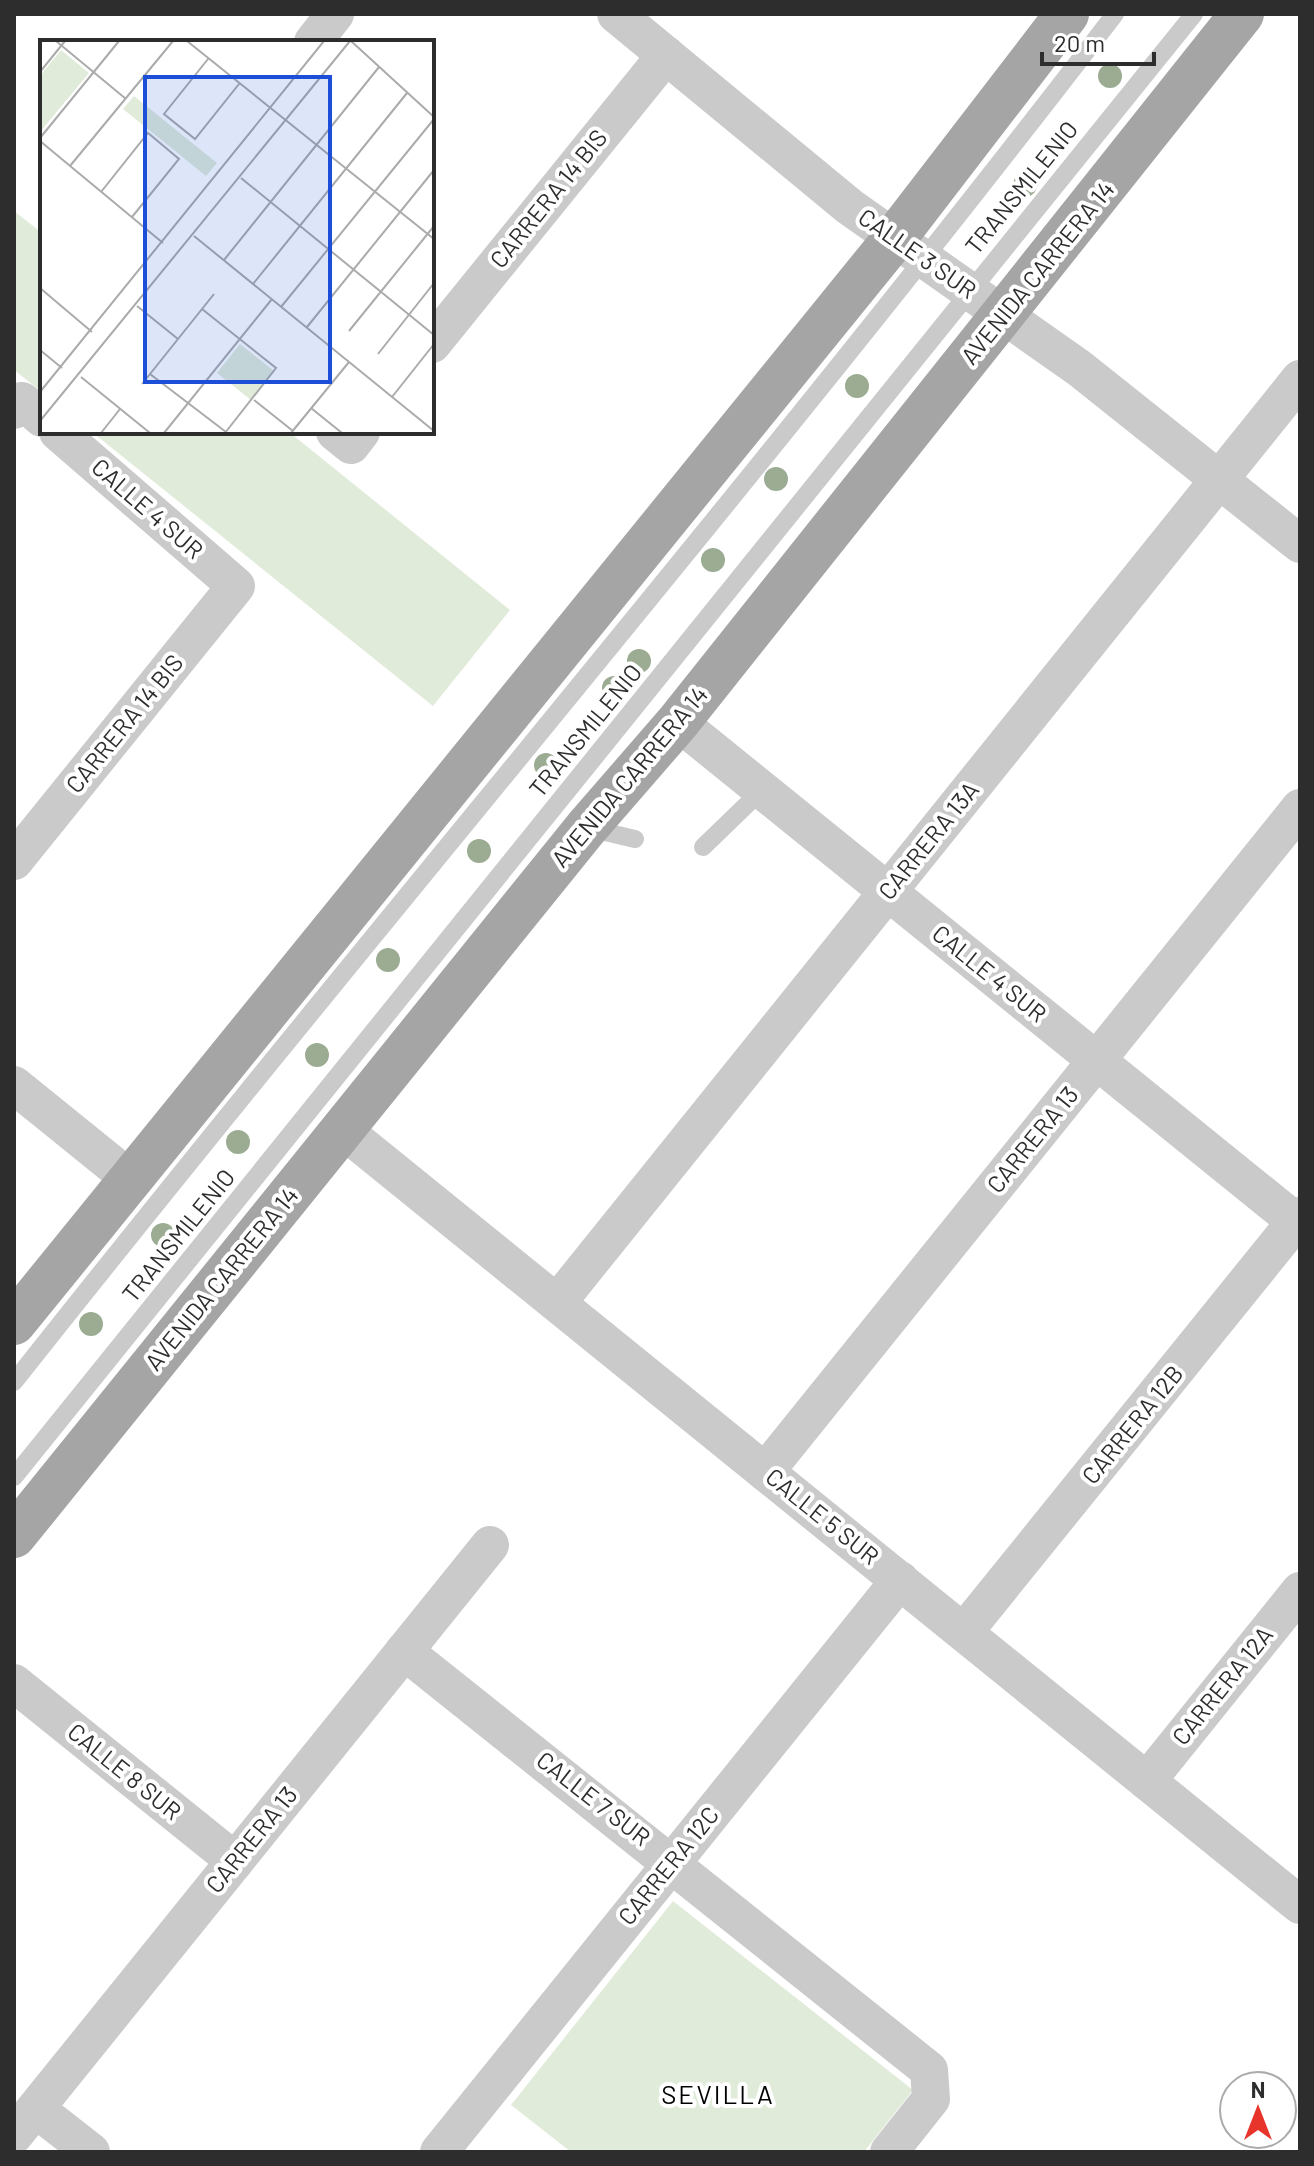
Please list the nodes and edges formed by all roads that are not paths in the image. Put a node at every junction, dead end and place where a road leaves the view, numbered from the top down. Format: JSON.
{"nodes":[{"id":1,"x":335,"y":14,"type":"edge"},
{"id":2,"x":616,"y":14,"type":"edge"},
{"id":3,"x":1067,"y":14,"type":"edge"},
{"id":4,"x":1115,"y":14,"type":"edge"},
{"id":5,"x":1194,"y":14,"type":"edge"},
{"id":6,"x":1242,"y":14,"type":"edge"},
{"id":7,"x":315,"y":40,"type":"edge"},
{"id":8,"x":666,"y":55,"type":"junction"},
{"id":9,"x":910,"y":249,"type":"junction"},
{"id":10,"x":987,"y":303,"type":"junction"},
{"id":11,"x":434,"y":342,"type":"edge"},
{"id":12,"x":1300,"y":379,"type":"edge"},
{"id":13,"x":60,"y":434,"type":"edge"},
{"id":14,"x":1219,"y":479,"type":"junction"},
{"id":15,"x":1300,"y":544,"type":"edge"},
{"id":16,"x":236,"y":586,"type":"joint"},
{"id":17,"x":678,"y":722,"type":"junction"},
{"id":18,"x":761,"y":791,"type":"junction"},
{"id":19,"x":1300,"y":808,"type":"edge"},
{"id":20,"x":586,"y":828,"type":"junction"},
{"id":21,"x":635,"y":839,"type":"dead end"},
{"id":22,"x":703,"y":847,"type":"dead end"},
{"id":23,"x":14,"y":861,"type":"edge"},
{"id":24,"x":888,"y":892,"type":"junction"},
{"id":25,"x":1096,"y":1061,"type":"junction"},
{"id":26,"x":14,"y":1085,"type":"edge"},
{"id":27,"x":343,"y":1130,"type":"junction"},
{"id":28,"x":129,"y":1178,"type":"junction"},
{"id":29,"x":1299,"y":1221,"type":"edge"},
{"id":30,"x":557,"y":1303,"type":"junction"},
{"id":31,"x":14,"y":1323,"type":"edge"},
{"id":32,"x":14,"y":1382,"type":"edge"},
{"id":33,"x":765,"y":1472,"type":"junction"},
{"id":34,"x":14,"y":1477,"type":"edge"},
{"id":35,"x":14,"y":1536,"type":"edge"},
{"id":36,"x":490,"y":1545,"type":"dead end"},
{"id":37,"x":900,"y":1580,"type":"junction"},
{"id":38,"x":1300,"y":1591,"type":"edge"},
{"id":39,"x":964,"y":1632,"type":"junction"},
{"id":40,"x":404,"y":1651,"type":"junction"},
{"id":41,"x":14,"y":1683,"type":"edge"},
{"id":42,"x":1147,"y":1781,"type":"junction"},
{"id":43,"x":235,"y":1861,"type":"junction"},
{"id":44,"x":672,"y":1862,"type":"junction"},
{"id":45,"x":1300,"y":1905,"type":"edge"},
{"id":46,"x":25,"y":2122,"type":"edge"},
{"id":47,"x":91,"y":2152,"type":"edge"},
{"id":48,"x":439,"y":2152,"type":"edge"},
{"id":49,"x":889,"y":2152,"type":"edge"}],
"edges":[{"from":1,"to":7,"type":"street"},
{"from":2,"to":8,"type":"street","name":"CALLE 3 SUR"},
{"from":3,"to":9,"type":"main road"},
{"from":4,"to":9,"type":"lane","name":"TRANSMILENIO"},
{"from":5,"to":10,"type":"lane","name":"TRANSMILENIO"},
{"from":6,"to":10,"type":"main road","name":"AVENIDA CARRERA 14"},
{"from":8,"to":9,"type":"street","name":"CALLE 3 SUR"},
{"from":8,"to":11,"type":"street","name":"CARRERA 14 BIS"},
{"from":9,"to":10,"type":"street","name":"CALLE 3 SUR"},
{"from":9,"to":28,"type":"main road"},
{"from":9,"to":32,"type":"lane","name":"TRANSMILENIO"},
{"from":10,"to":14,"type":"street","name":"CALLE 3 SUR"},
{"from":10,"to":17,"type":"main road","name":"AVENIDA CARRERA 14"},
{"from":10,"to":34,"type":"lane","name":"TRANSMILENIO"},
{"from":12,"to":14,"type":"street","name":"CARRERA 13A"},
{"from":13,"to":16,"type":"street","name":"CALLE 4 SUR"},
{"from":14,"to":15,"type":"street","name":"CALLE 3 SUR"},
{"from":14,"to":24,"type":"street","name":"CARRERA 13A"},
{"from":16,"to":23,"type":"street","name":"CARRERA 14 BIS"},
{"from":17,"to":18,"type":"street","name":"CALLE 4 SUR"},
{"from":17,"to":20,"type":"main road","name":"AVENIDA CARRERA 14"},
{"from":18,"to":22,"type":"lane"},
{"from":18,"to":24,"type":"street","name":"CALLE 4 SUR"},
{"from":19,"to":25,"type":"street","name":"CARRERA 13"},
{"from":20,"to":21,"type":"lane"},
{"from":20,"to":27,"type":"main road","name":"AVENIDA CARRERA 14"},
{"from":24,"to":25,"type":"street","name":"CALLE 4 SUR"},
{"from":24,"to":30,"type":"street","name":"CARRERA 13A"},
{"from":25,"to":29,"type":"street","name":"CALLE 4 SUR"},
{"from":25,"to":33,"type":"street","name":"CARRERA 13"},
{"from":26,"to":28,"type":"street"},
{"from":27,"to":30,"type":"street","name":"CALLE 5 SUR"},
{"from":27,"to":35,"type":"main road","name":"AVENIDA CARRERA 14"},
{"from":28,"to":31,"type":"main road"},
{"from":29,"to":39,"type":"street","name":"CARRERA 12B"},
{"from":30,"to":33,"type":"street","name":"CALLE 5 SUR"},
{"from":33,"to":37,"type":"street","name":"CALLE 5 SUR"},
{"from":36,"to":40,"type":"street","name":"CARRERA 13"},
{"from":37,"to":39,"type":"street","name":"CALLE 5 SUR"},
{"from":37,"to":44,"type":"street","name":"CARRERA 12C"},
{"from":38,"to":42,"type":"street","name":"CARRERA 12A"},
{"from":39,"to":42,"type":"street","name":"CALLE 5 SUR"},
{"from":40,"to":43,"type":"street","name":"CARRERA 13"},
{"from":40,"to":44,"type":"street","name":"CALLE 7 SUR"},
{"from":41,"to":43,"type":"street","name":"CALLE 8 SUR"},
{"from":42,"to":45,"type":"street","name":"CALLE 5 SUR"},
{"from":43,"to":46,"type":"street","name":"CARRERA 13"},
{"from":44,"to":48,"type":"street","name":"CARRERA 12C"},
{"from":44,"to":49,"type":"street","name":"CALLE 7 SUR"},
{"from":46,"to":47,"type":"street"}]}
